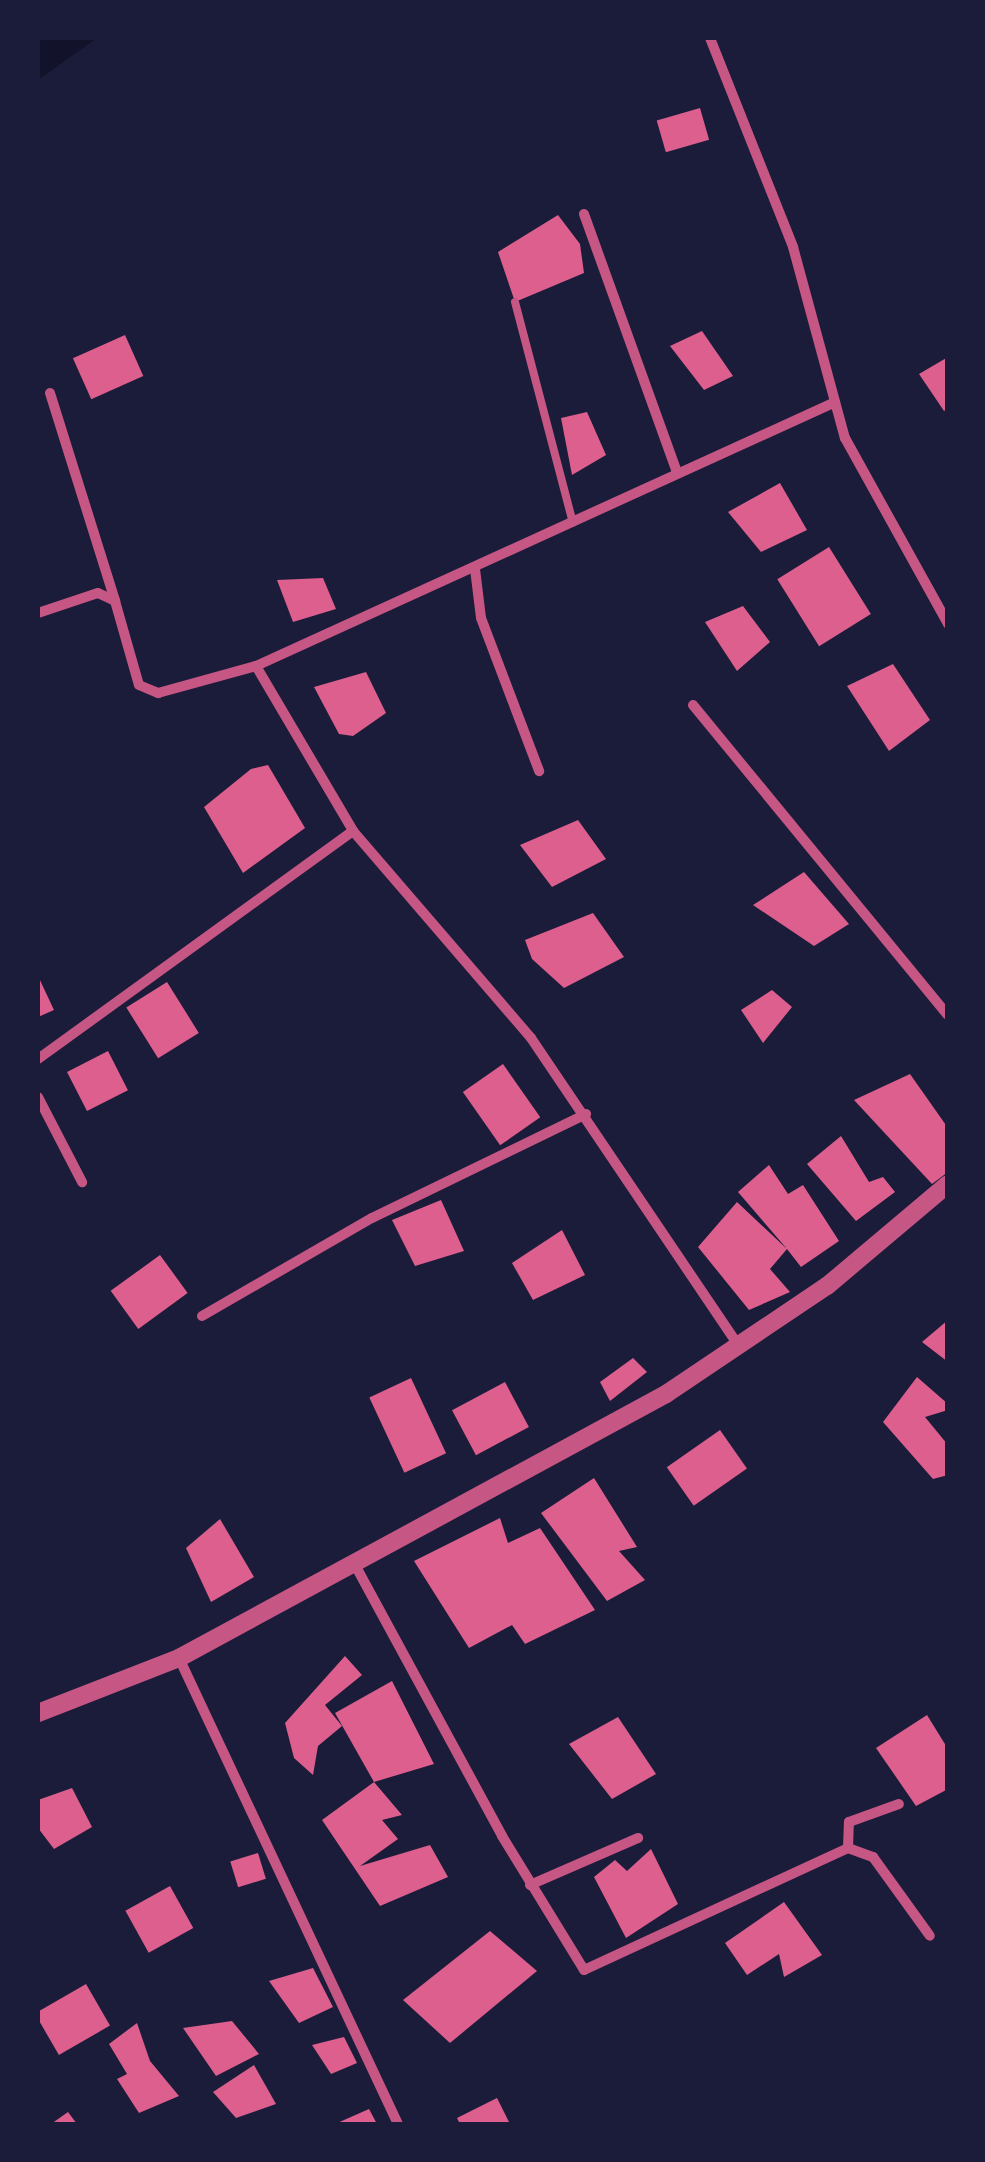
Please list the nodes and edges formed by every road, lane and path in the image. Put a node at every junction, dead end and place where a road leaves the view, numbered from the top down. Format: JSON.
{"nodes":[{"id":1,"x":710,"y":38,"type":"edge"},
{"id":2,"x":584,"y":214,"type":"dead end"},
{"id":3,"x":515,"y":302,"type":"dead end"},
{"id":4,"x":50,"y":393,"type":"dead end"},
{"id":5,"x":833,"y":403,"type":"junction"},
{"id":6,"x":677,"y":472,"type":"junction"},
{"id":7,"x":574,"y":522,"type":"junction"},
{"id":8,"x":475,"y":568,"type":"junction"},
{"id":9,"x":115,"y":600,"type":"junction"},
{"id":10,"x":38,"y":613,"type":"edge"},
{"id":11,"x":948,"y":624,"type":"edge"},
{"id":12,"x":256,"y":666,"type":"junction"},
{"id":13,"x":693,"y":705,"type":"dead end"},
{"id":14,"x":540,"y":771,"type":"dead end"},
{"id":15,"x":353,"y":831,"type":"junction"},
{"id":16,"x":948,"y":1016,"type":"edge"},
{"id":17,"x":38,"y":1059,"type":"edge"},
{"id":18,"x":38,"y":1097,"type":"edge"},
{"id":19,"x":586,"y":1114,"type":"junction"},
{"id":20,"x":82,"y":1182,"type":"dead end"},
{"id":21,"x":948,"y":1184,"type":"edge"},
{"id":22,"x":202,"y":1316,"type":"dead end"},
{"id":23,"x":740,"y":1347,"type":"junction"},
{"id":24,"x":354,"y":1563,"type":"junction"},
{"id":25,"x":179,"y":1658,"type":"junction"},
{"id":26,"x":38,"y":1714,"type":"edge"},
{"id":27,"x":899,"y":1804,"type":"dead end"},
{"id":28,"x":638,"y":1838,"type":"dead end"},
{"id":29,"x":848,"y":1848,"type":"junction"},
{"id":30,"x":530,"y":1885,"type":"junction"},
{"id":31,"x":930,"y":1936,"type":"dead end"},
{"id":32,"x":398,"y":2124,"type":"edge"}],
"edges":[{"from":1,"to":5,"type":"street"},
{"from":2,"to":6,"type":"street"},
{"from":3,"to":7,"type":"lane"},
{"from":4,"to":9,"type":"street"},
{"from":5,"to":6,"type":"street"},
{"from":5,"to":11,"type":"street"},
{"from":6,"to":7,"type":"street"},
{"from":7,"to":8,"type":"street"},
{"from":8,"to":12,"type":"street"},
{"from":8,"to":14,"type":"street"},
{"from":9,"to":10,"type":"street"},
{"from":9,"to":12,"type":"street"},
{"from":12,"to":15,"type":"street"},
{"from":13,"to":16,"type":"street"},
{"from":15,"to":17,"type":"street"},
{"from":15,"to":19,"type":"street"},
{"from":18,"to":20,"type":"street"},
{"from":19,"to":22,"type":"street"},
{"from":19,"to":23,"type":"street"},
{"from":21,"to":23,"type":"street"},
{"from":23,"to":24,"type":"street"},
{"from":24,"to":25,"type":"street"},
{"from":24,"to":30,"type":"street"},
{"from":25,"to":26,"type":"street"},
{"from":25,"to":32,"type":"street"},
{"from":27,"to":29,"type":"street"},
{"from":28,"to":30,"type":"street"},
{"from":29,"to":30,"type":"street"},
{"from":29,"to":31,"type":"street"}]}
